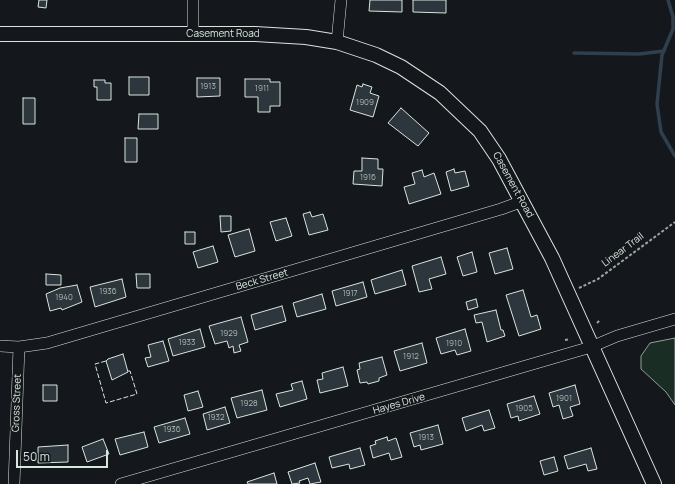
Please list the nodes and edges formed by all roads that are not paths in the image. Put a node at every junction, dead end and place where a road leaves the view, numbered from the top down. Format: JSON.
{"nodes":[{"id":1,"x":193,"y":0,"type":"edge"},
{"id":2,"x":341,"y":0,"type":"edge"},
{"id":3,"x":0,"y":34,"type":"edge"},
{"id":4,"x":193,"y":34,"type":"junction"},
{"id":5,"x":337,"y":42,"type":"junction"},
{"id":6,"x":522,"y":201,"type":"junction"},
{"id":7,"x":675,"y":318,"type":"edge"},
{"id":8,"x":0,"y":346,"type":"edge"},
{"id":9,"x":19,"y":346,"type":"junction"},
{"id":10,"x":591,"y":347,"type":"junction"},
{"id":11,"x":14,"y":484,"type":"edge"},
{"id":12,"x":121,"y":484,"type":"edge"},
{"id":13,"x":654,"y":484,"type":"edge"}],
"edges":[{"from":1,"to":4,"type":"street"},
{"from":2,"to":5,"type":"street"},
{"from":3,"to":4,"type":"street","name":"Casement Road"},
{"from":4,"to":5,"type":"street","name":"Casement Road"},
{"from":5,"to":6,"type":"street","name":"Casement Road"},
{"from":6,"to":9,"type":"street","name":"Beck Street"},
{"from":6,"to":10,"type":"street","name":"Casement Road"},
{"from":7,"to":10,"type":"street","name":"Hayes Drive"},
{"from":8,"to":9,"type":"street","name":"Beck Street"},
{"from":9,"to":11,"type":"street","name":"Gross Street"},
{"from":10,"to":12,"type":"street","name":"Hayes Drive"},
{"from":10,"to":13,"type":"street","name":"Casement Road"}]}
